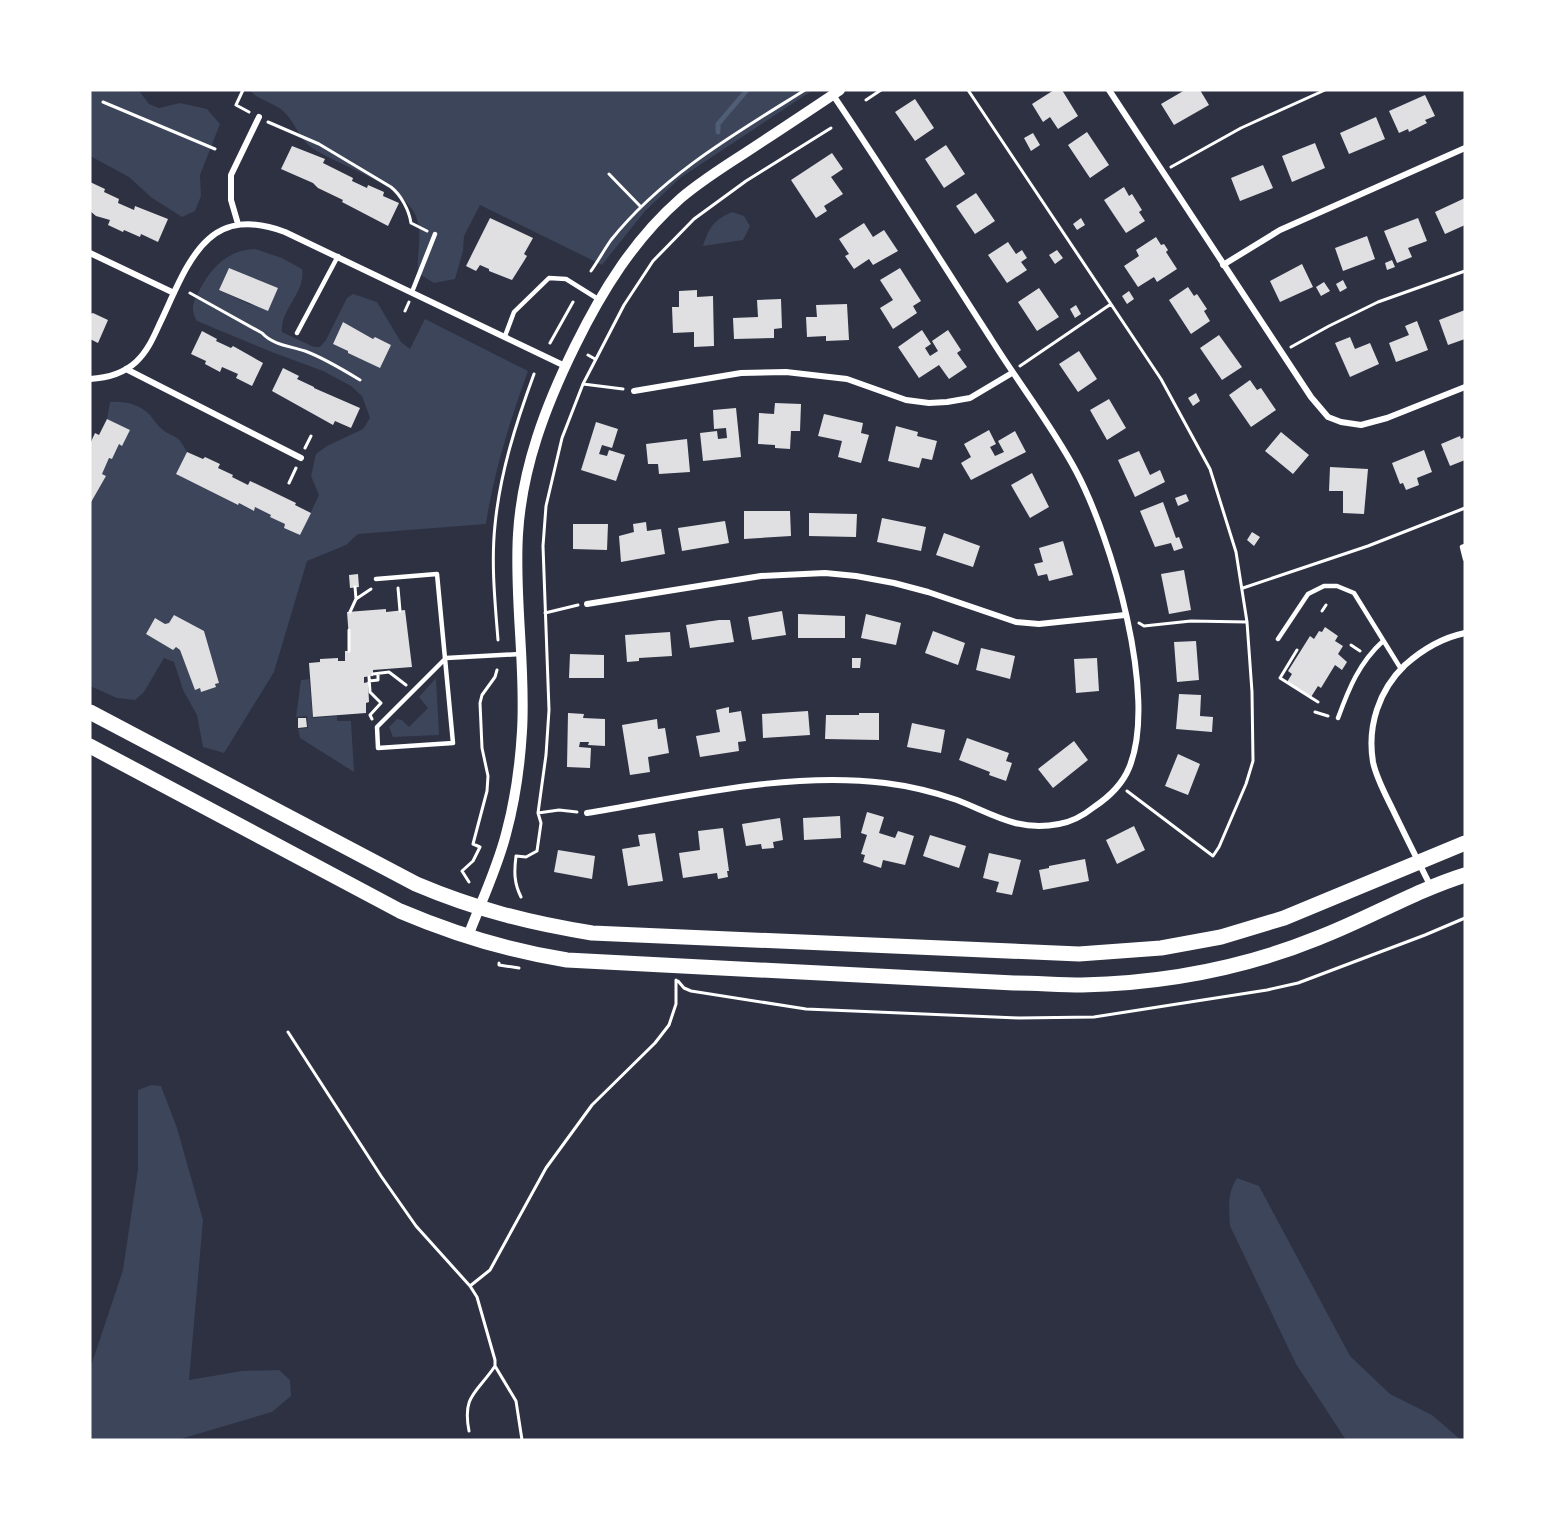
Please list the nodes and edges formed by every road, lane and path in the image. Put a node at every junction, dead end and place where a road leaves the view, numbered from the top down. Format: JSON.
{"nodes":[{"id":1,"x":243,"y":90,"type":"edge"},
{"id":2,"x":881,"y":90,"type":"edge"},
{"id":3,"x":968,"y":90,"type":"edge"},
{"id":4,"x":1109,"y":90,"type":"edge"},
{"id":5,"x":1325,"y":90,"type":"edge"},
{"id":6,"x":837,"y":92,"type":"edge"},
{"id":7,"x":867,"y":100,"type":"dead end"},
{"id":8,"x":102,"y":102,"type":"dead end"},
{"id":9,"x":236,"y":105,"type":"dead end"},
{"id":10,"x":259,"y":117,"type":"dead end"},
{"id":11,"x":831,"y":128,"type":"dead end"},
{"id":12,"x":282,"y":129,"type":"dead end"},
{"id":13,"x":1465,"y":148,"type":"edge"},
{"id":14,"x":215,"y":149,"type":"dead end"},
{"id":15,"x":1173,"y":165,"type":"dead end"},
{"id":16,"x":609,"y":174,"type":"dead end"},
{"id":17,"x":642,"y":207,"type":"dead end"},
{"id":18,"x":238,"y":224,"type":"junction"},
{"id":19,"x":435,"y":234,"type":"joint"},
{"id":20,"x":90,"y":253,"type":"edge"},
{"id":21,"x":338,"y":256,"type":"junction"},
{"id":22,"x":1223,"y":265,"type":"junction"},
{"id":23,"x":1465,"y":271,"type":"edge"},
{"id":24,"x":412,"y":292,"type":"junction"},
{"id":25,"x":174,"y":293,"type":"junction"},
{"id":26,"x":190,"y":295,"type":"dead end"},
{"id":27,"x":598,"y":299,"type":"junction"},
{"id":28,"x":573,"y":302,"type":"dead end"},
{"id":29,"x":1111,"y":304,"type":"junction"},
{"id":30,"x":297,"y":333,"type":"dead end"},
{"id":31,"x":505,"y":336,"type":"junction"},
{"id":32,"x":554,"y":337,"type":"junction"},
{"id":33,"x":560,"y":340,"type":"dead end"},
{"id":34,"x":550,"y":343,"type":"dead end"},
{"id":35,"x":1291,"y":348,"type":"dead end"},
{"id":36,"x":588,"y":355,"type":"dead end"},
{"id":37,"x":595,"y":359,"type":"junction"},
{"id":38,"x":565,"y":366,"type":"junction"},
{"id":39,"x":126,"y":369,"type":"junction"},
{"id":40,"x":1012,"y":373,"type":"junction"},
{"id":41,"x":534,"y":374,"type":"dead end"},
{"id":42,"x":90,"y":379,"type":"edge"},
{"id":43,"x":360,"y":380,"type":"dead end"},
{"id":44,"x":583,"y":384,"type":"junction"},
{"id":45,"x":609,"y":387,"type":"dead end"},
{"id":46,"x":1465,"y":387,"type":"edge"},
{"id":47,"x":634,"y":391,"type":"dead end"},
{"id":48,"x":301,"y":458,"type":"dead end"},
{"id":49,"x":1465,"y":508,"type":"edge"},
{"id":50,"x":1465,"y":546,"type":"edge"},
{"id":51,"x":1465,"y":560,"type":"edge"},
{"id":52,"x":397,"y":578,"type":"junction"},
{"id":53,"x":376,"y":579,"type":"dead end"},
{"id":54,"x":354,"y":588,"type":"dead end"},
{"id":55,"x":372,"y":588,"type":"dead end"},
{"id":56,"x":1243,"y":588,"type":"junction"},
{"id":57,"x":356,"y":599,"type":"junction"},
{"id":58,"x":587,"y":604,"type":"dead end"},
{"id":59,"x":1326,"y":605,"type":"dead end"},
{"id":60,"x":566,"y":608,"type":"dead end"},
{"id":61,"x":400,"y":610,"type":"dead end"},
{"id":62,"x":1322,"y":611,"type":"dead end"},
{"id":63,"x":350,"y":612,"type":"dead end"},
{"id":64,"x":545,"y":613,"type":"junction"},
{"id":65,"x":1125,"y":615,"type":"junction"},
{"id":66,"x":1247,"y":622,"type":"junction"},
{"id":67,"x":1144,"y":626,"type":"dead end"},
{"id":68,"x":349,"y":630,"type":"dead end"},
{"id":69,"x":1465,"y":633,"type":"edge"},
{"id":70,"x":1278,"y":639,"type":"dead end"},
{"id":71,"x":498,"y":640,"type":"dead end"},
{"id":72,"x":1383,"y":641,"type":"junction"},
{"id":73,"x":1297,"y":650,"type":"dead end"},
{"id":74,"x":349,"y":651,"type":"dead end"},
{"id":75,"x":523,"y":654,"type":"junction"},
{"id":76,"x":446,"y":658,"type":"junction"},
{"id":77,"x":1401,"y":669,"type":"junction"},
{"id":78,"x":497,"y":670,"type":"dead end"},
{"id":79,"x":403,"y":683,"type":"dead end"},
{"id":80,"x":1318,"y":702,"type":"dead end"},
{"id":81,"x":90,"y":712,"type":"edge"},
{"id":82,"x":370,"y":715,"type":"dead end"},
{"id":83,"x":1338,"y":718,"type":"dead end"},
{"id":84,"x":90,"y":746,"type":"edge"},
{"id":85,"x":1120,"y":785,"type":"junction"},
{"id":86,"x":567,"y":810,"type":"dead end"},
{"id":87,"x":538,"y":813,"type":"junction"},
{"id":88,"x":587,"y":813,"type":"dead end"},
{"id":89,"x":1465,"y":843,"type":"edge"},
{"id":90,"x":1418,"y":861,"type":"junction"},
{"id":91,"x":1465,"y":875,"type":"edge"},
{"id":92,"x":469,"y":882,"type":"dead end"},
{"id":93,"x":1431,"y":887,"type":"junction"},
{"id":94,"x":519,"y":899,"type":"dead end"},
{"id":95,"x":479,"y":907,"type":"junction"},
{"id":96,"x":468,"y":936,"type":"junction"},
{"id":97,"x":674,"y":967,"type":"junction"},
{"id":98,"x":288,"y":1032,"type":"dead end"},
{"id":99,"x":471,"y":1286,"type":"junction"},
{"id":100,"x":495,"y":1366,"type":"junction"},
{"id":101,"x":469,"y":1431,"type":"dead end"},
{"id":102,"x":522,"y":1440,"type":"edge"}],
"edges":[{"from":1,"to":9,"type":"path"},
{"from":2,"to":7,"type":"path"},
{"from":3,"to":29,"type":"path"},
{"from":4,"to":22,"type":"street"},
{"from":5,"to":15,"type":"path"},
{"from":6,"to":27,"type":"street"},
{"from":6,"to":40,"type":"street"},
{"from":8,"to":14,"type":"path"},
{"from":10,"to":18,"type":"street"},
{"from":11,"to":37,"type":"path"},
{"from":12,"to":19,"type":"path"},
{"from":13,"to":22,"type":"street"},
{"from":16,"to":17,"type":"path"},
{"from":18,"to":21,"type":"street"},
{"from":18,"to":25,"type":"street"},
{"from":19,"to":24,"type":"lane"},
{"from":20,"to":25,"type":"street"},
{"from":21,"to":24,"type":"street"},
{"from":21,"to":30,"type":"lane"},
{"from":22,"to":46,"type":"street"},
{"from":23,"to":35,"type":"path"},
{"from":24,"to":31,"type":"street"},
{"from":25,"to":39,"type":"street"},
{"from":26,"to":43,"type":"path"},
{"from":27,"to":31,"type":"lane"},
{"from":27,"to":38,"type":"street"},
{"from":28,"to":32,"type":"path"},
{"from":29,"to":40,"type":"path"},
{"from":29,"to":56,"type":"path"},
{"from":31,"to":38,"type":"street"},
{"from":32,"to":33,"type":"path"},
{"from":32,"to":34,"type":"path"},
{"from":36,"to":37,"type":"path"},
{"from":37,"to":44,"type":"path"},
{"from":38,"to":75,"type":"street"},
{"from":39,"to":42,"type":"street"},
{"from":39,"to":48,"type":"street"},
{"from":40,"to":47,"type":"street"},
{"from":40,"to":65,"type":"street"},
{"from":41,"to":71,"type":"path"},
{"from":44,"to":45,"type":"path"},
{"from":44,"to":64,"type":"path"},
{"from":49,"to":56,"type":"path"},
{"from":50,"to":51,"type":"lane"},
{"from":52,"to":53,"type":"lane"},
{"from":52,"to":61,"type":"path"},
{"from":52,"to":76,"type":"lane"},
{"from":54,"to":57,"type":"path"},
{"from":55,"to":57,"type":"path"},
{"from":56,"to":66,"type":"path"},
{"from":57,"to":63,"type":"path"},
{"from":58,"to":65,"type":"street"},
{"from":59,"to":62,"type":"path"},
{"from":60,"to":64,"type":"path"},
{"from":64,"to":87,"type":"path"},
{"from":65,"to":85,"type":"street"},
{"from":66,"to":67,"type":"path"},
{"from":66,"to":85,"type":"path"},
{"from":68,"to":74,"type":"path"},
{"from":69,"to":77,"type":"street"},
{"from":70,"to":72,"type":"lane"},
{"from":72,"to":77,"type":"lane"},
{"from":72,"to":83,"type":"lane"},
{"from":73,"to":80,"type":"path"},
{"from":75,"to":76,"type":"lane"},
{"from":75,"to":95,"type":"street"},
{"from":76,"to":76,"type":"lane"},
{"from":77,"to":90,"type":"street"},
{"from":78,"to":92,"type":"path"},
{"from":79,"to":82,"type":"path"},
{"from":81,"to":95,"type":"main road"},
{"from":84,"to":96,"type":"main road"},
{"from":85,"to":88,"type":"street"},
{"from":86,"to":87,"type":"path"},
{"from":87,"to":94,"type":"path"},
{"from":89,"to":90,"type":"main road"},
{"from":90,"to":93,"type":"street"},
{"from":90,"to":95,"type":"main road"},
{"from":91,"to":93,"type":"main road"},
{"from":93,"to":97,"type":"main road"},
{"from":95,"to":96,"type":"street"},
{"from":96,"to":97,"type":"main road"},
{"from":97,"to":99,"type":"path"},
{"from":98,"to":99,"type":"path"},
{"from":99,"to":100,"type":"path"},
{"from":100,"to":101,"type":"path"},
{"from":100,"to":102,"type":"path"}]}
